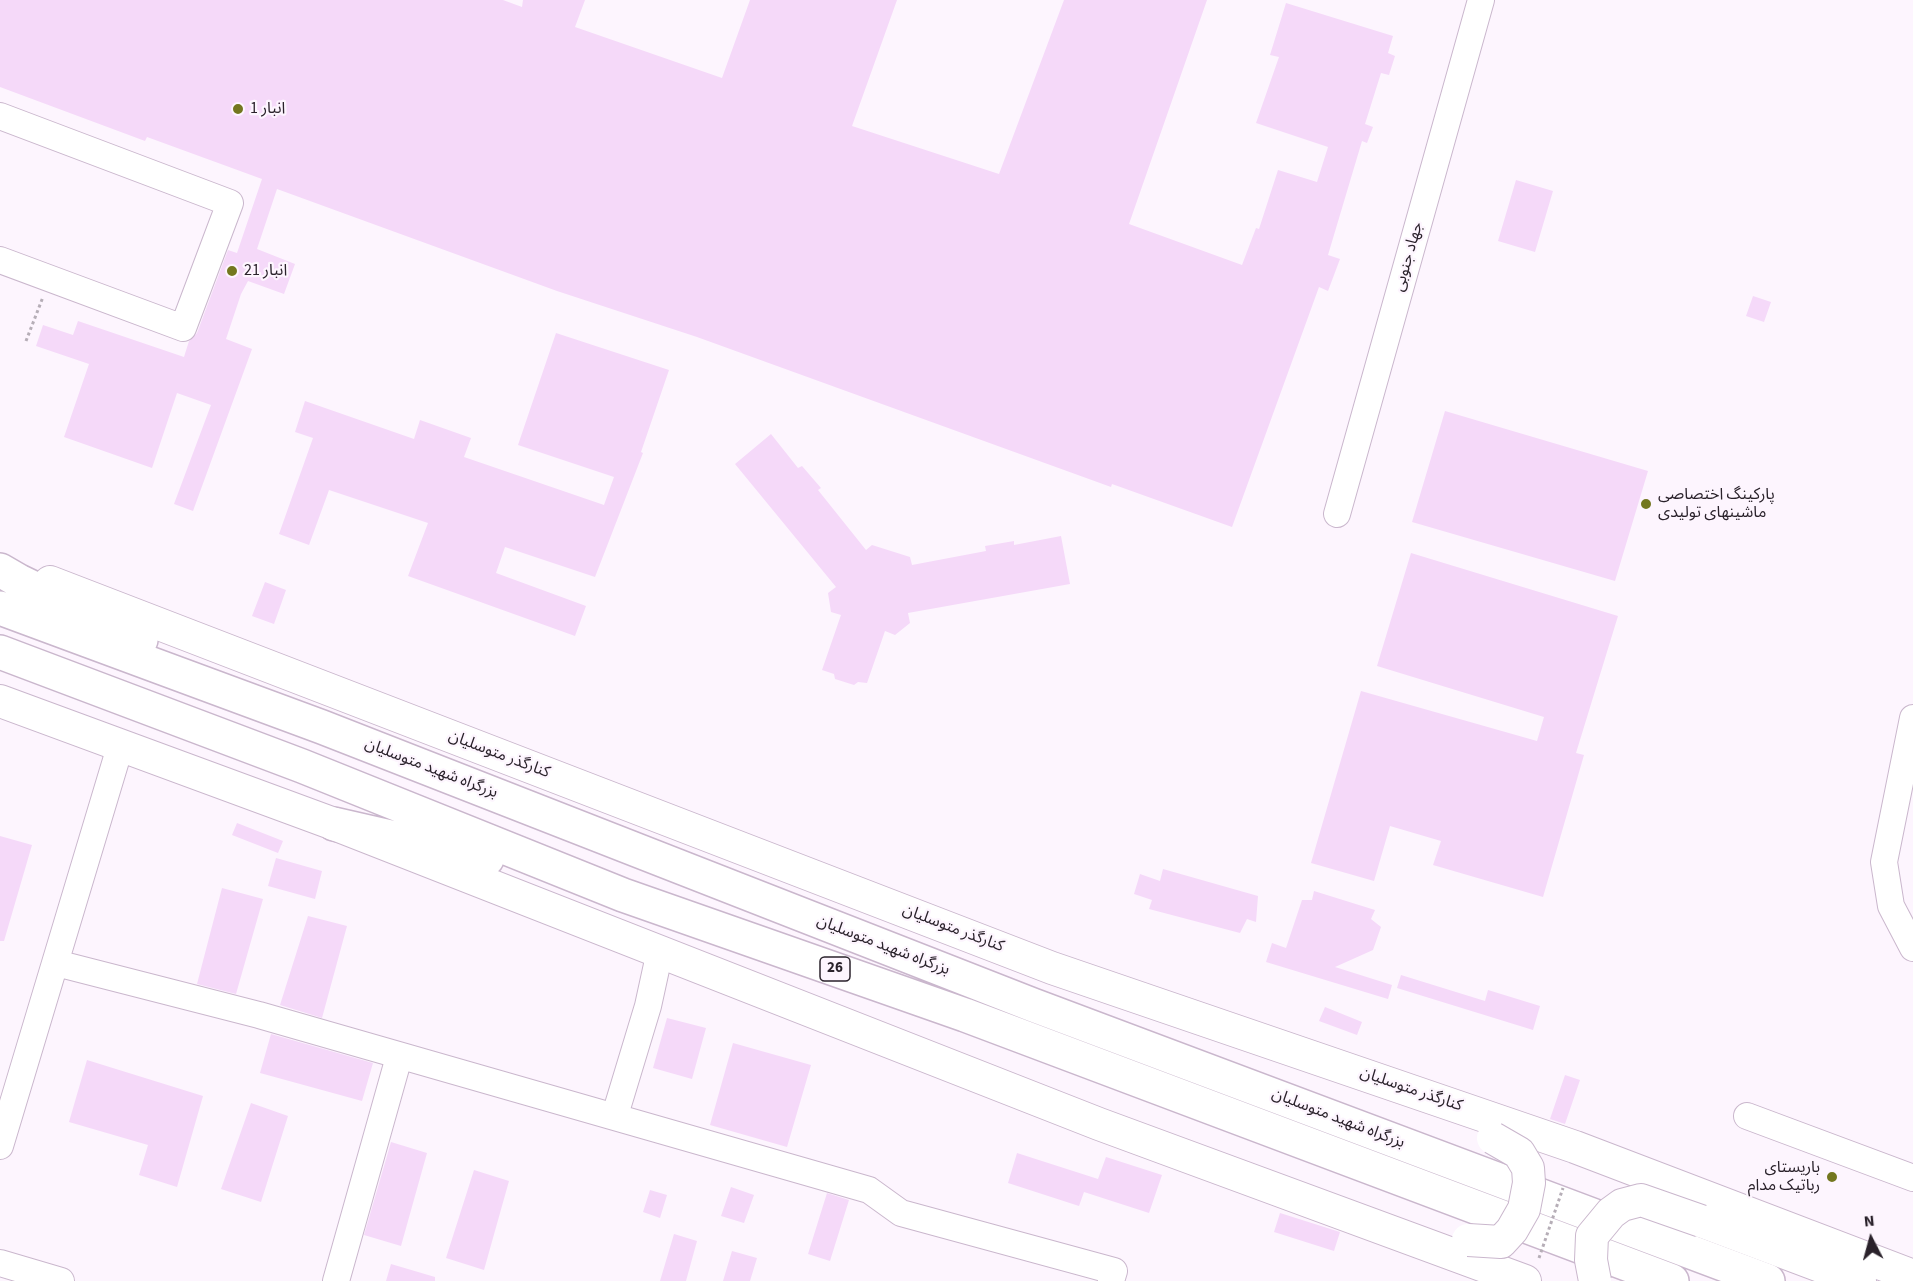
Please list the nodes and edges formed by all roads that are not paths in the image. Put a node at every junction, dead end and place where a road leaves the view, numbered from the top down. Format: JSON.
{"nodes":[{"id":1,"x":1480,"y":0,"type":"edge"},
{"id":2,"x":0,"y":116,"type":"edge"},
{"id":3,"x":0,"y":260,"type":"edge"},
{"id":4,"x":1337,"y":514,"type":"dead end"},
{"id":5,"x":0,"y":562,"type":"edge"},
{"id":6,"x":0,"y":570,"type":"edge"},
{"id":7,"x":0,"y":608,"type":"edge"},
{"id":8,"x":0,"y":652,"type":"edge"},
{"id":9,"x":0,"y":701,"type":"edge"},
{"id":10,"x":1913,"y":718,"type":"edge"},
{"id":11,"x":322,"y":727,"type":"junction"},
{"id":12,"x":120,"y":747,"type":"junction"},
{"id":13,"x":334,"y":824,"type":"junction"},
{"id":14,"x":623,"y":895,"type":"junction"},
{"id":15,"x":1913,"y":948,"type":"edge"},
{"id":16,"x":660,"y":951,"type":"junction"},
{"id":17,"x":56,"y":963,"type":"junction"},
{"id":18,"x":1073,"y":975,"type":"junction"},
{"id":19,"x":822,"y":1017,"type":"junction"},
{"id":20,"x":399,"y":1057,"type":"junction"},
{"id":21,"x":615,"y":1115,"type":"junction"},
{"id":22,"x":1747,"y":1116,"type":"dead end"},
{"id":23,"x":0,"y":1146,"type":"edge"},
{"id":24,"x":1913,"y":1178,"type":"edge"},
{"id":25,"x":0,"y":1263,"type":"edge"},
{"id":26,"x":1532,"y":1269,"type":"edge"},
{"id":27,"x":1913,"y":1276,"type":"edge"},
{"id":28,"x":61,"y":1281,"type":"edge"},
{"id":29,"x":336,"y":1281,"type":"edge"},
{"id":30,"x":1111,"y":1281,"type":"edge"},
{"id":31,"x":1595,"y":1281,"type":"edge"},
{"id":32,"x":1672,"y":1281,"type":"edge"},
{"id":33,"x":1768,"y":1281,"type":"edge"},
{"id":34,"x":1860,"y":1281,"type":"edge"}],
"edges":[{"from":1,"to":4,"type":"street","name":"جهاد جنوبی"},
{"from":2,"to":3,"type":"street"},
{"from":5,"to":18,"type":"main road","name":"کنارگذر متوسلیان"},
{"from":6,"to":11,"type":"highway"},
{"from":7,"to":11,"type":"highway","name":"بزرگراه شهید متوسلیان"},
{"from":8,"to":14,"type":"highway","name":"بزرگراه شهید متوسلیان","number":"26"},
{"from":9,"to":12,"type":"main road"},
{"from":10,"to":15,"type":"street"},
{"from":11,"to":33,"type":"highway","name":"بزرگراه شهید متوسلیان"},
{"from":12,"to":13,"type":"main road"},
{"from":12,"to":17,"type":"street"},
{"from":13,"to":14,"type":"highway"},
{"from":13,"to":16,"type":"main road"},
{"from":14,"to":32,"type":"highway","name":"بزرگراه شهید متوسلیان","number":"26"},
{"from":16,"to":19,"type":"main road"},
{"from":16,"to":21,"type":"street"},
{"from":17,"to":20,"type":"street"},
{"from":17,"to":23,"type":"street"},
{"from":18,"to":19,"type":"main road","bridge":true},
{"from":18,"to":27,"type":"main road","name":"کنارگذر متوسلیان"},
{"from":19,"to":26,"type":"main road"},
{"from":20,"to":21,"type":"street"},
{"from":20,"to":29,"type":"street"},
{"from":21,"to":30,"type":"street"},
{"from":22,"to":24,"type":"street"},
{"from":25,"to":28,"type":"street"},
{"from":31,"to":34,"type":"main road","bridge":true}]}
